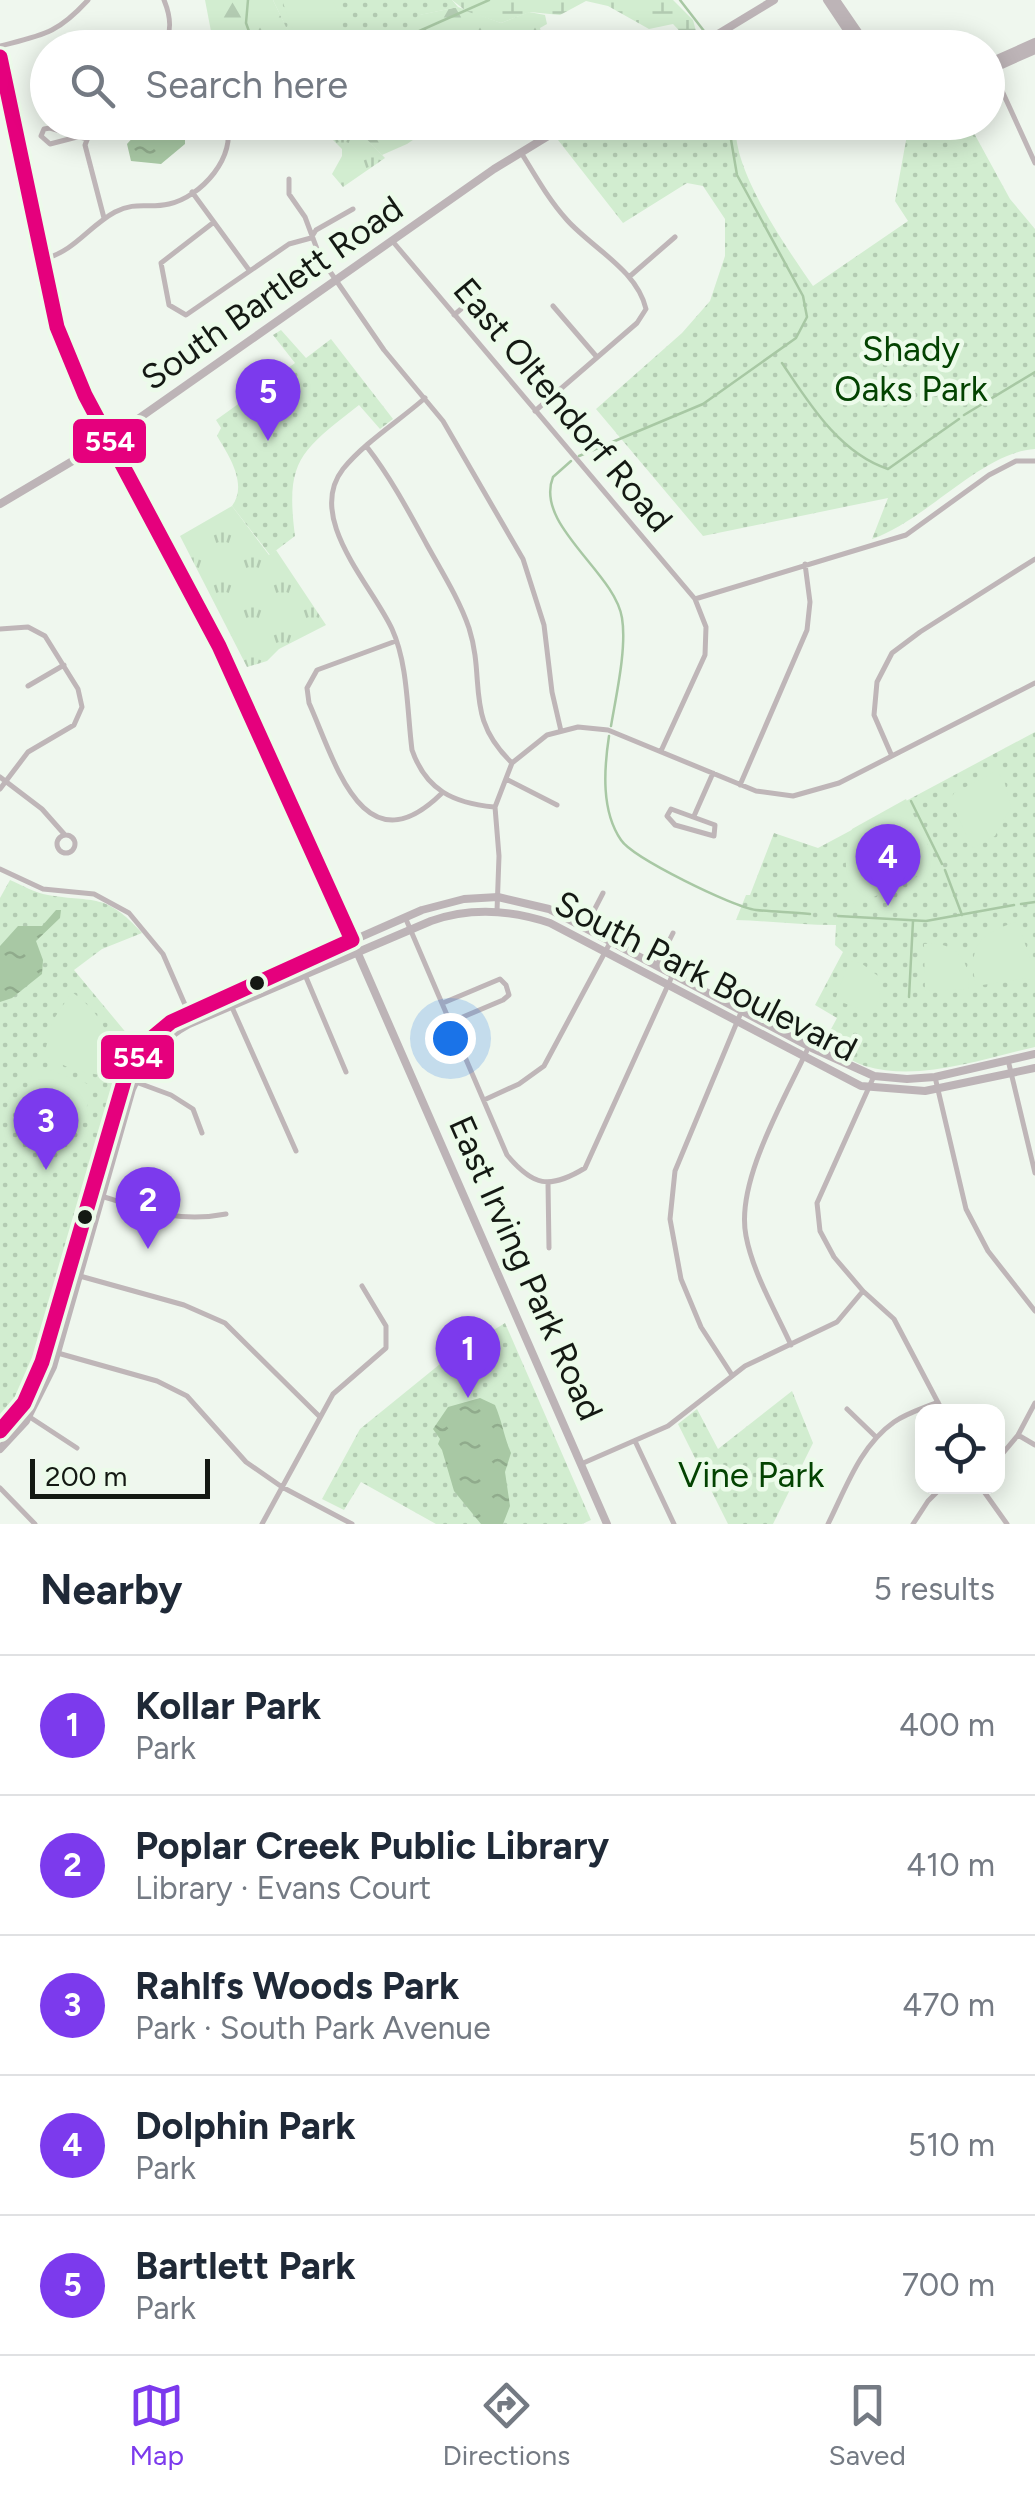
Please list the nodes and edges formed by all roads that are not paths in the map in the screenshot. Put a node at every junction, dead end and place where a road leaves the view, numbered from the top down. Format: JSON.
{"nodes":[{"id":1,"x":88,"y":0,"type":"edge"},
{"id":2,"x":164,"y":0,"type":"edge"},
{"id":3,"x":774,"y":0,"type":"edge"},
{"id":4,"x":827,"y":0,"type":"edge"},
{"id":5,"x":836,"y":0,"type":"edge"},
{"id":6,"x":53,"y":30,"type":"edge"},
{"id":7,"x":169,"y":30,"type":"edge"},
{"id":8,"x":725,"y":30,"type":"edge"},
{"id":9,"x":847,"y":30,"type":"edge"},
{"id":10,"x":857,"y":30,"type":"edge"},
{"id":11,"x":30,"y":38,"type":"edge"},
{"id":12,"x":1035,"y":42,"type":"edge"},
{"id":13,"x":0,"y":46,"type":"edge"},
{"id":14,"x":1035,"y":50,"type":"edge"},
{"id":15,"x":0,"y":57,"type":"edge"},
{"id":16,"x":1005,"y":58,"type":"edge"},
{"id":17,"x":1005,"y":60,"type":"edge"},
{"id":18,"x":3,"y":83,"type":"edge"},
{"id":19,"x":1005,"y":100,"type":"edge"},
{"id":20,"x":46,"y":140,"type":"edge"},
{"id":21,"x":69,"y":140,"type":"edge"},
{"id":22,"x":87,"y":140,"type":"edge"},
{"id":23,"x":230,"y":140,"type":"edge"},
{"id":24,"x":542,"y":140,"type":"edge"},
{"id":25,"x":521,"y":153,"type":"junction"},
{"id":26,"x":1035,"y":163,"type":"edge"},
{"id":27,"x":290,"y":180,"type":"dead end"},
{"id":28,"x":192,"y":192,"type":"junction"},
{"id":29,"x":353,"y":209,"type":"dead end"},
{"id":30,"x":104,"y":218,"type":"junction"},
{"id":31,"x":214,"y":222,"type":"junction"},
{"id":32,"x":675,"y":236,"type":"dead end"},
{"id":33,"x":311,"y":238,"type":"junction"},
{"id":34,"x":394,"y":243,"type":"junction"},
{"id":35,"x":44,"y":259,"type":"junction"},
{"id":36,"x":249,"y":270,"type":"junction"},
{"id":37,"x":628,"y":278,"type":"junction"},
{"id":38,"x":336,"y":282,"type":"junction"},
{"id":39,"x":478,"y":287,"type":"dead end"},
{"id":40,"x":552,"y":306,"type":"dead end"},
{"id":41,"x":454,"y":315,"type":"junction"},
{"id":42,"x":596,"y":356,"type":"junction"},
{"id":43,"x":425,"y":398,"type":"junction"},
{"id":44,"x":535,"y":411,"type":"junction"},
{"id":45,"x":108,"y":440,"type":"junction"},
{"id":46,"x":367,"y":447,"type":"junction"},
{"id":47,"x":1035,"y":461,"type":"edge"},
{"id":48,"x":0,"y":504,"type":"edge"},
{"id":49,"x":1035,"y":560,"type":"edge"},
{"id":50,"x":805,"y":564,"type":"junction"},
{"id":51,"x":695,"y":599,"type":"junction"},
{"id":52,"x":0,"y":629,"type":"edge"},
{"id":53,"x":396,"y":641,"type":"junction"},
{"id":54,"x":64,"y":665,"type":"junction"},
{"id":55,"x":1035,"y":682,"type":"edge"},
{"id":56,"x":28,"y":686,"type":"dead end"},
{"id":57,"x":561,"y":731,"type":"junction"},
{"id":58,"x":661,"y":751,"type":"junction"},
{"id":59,"x":891,"y":754,"type":"junction"},
{"id":60,"x":512,"y":763,"type":"junction"},
{"id":61,"x":713,"y":773,"type":"junction"},
{"id":62,"x":506,"y":779,"type":"junction"},
{"id":63,"x":3,"y":780,"type":"edge"},
{"id":64,"x":740,"y":785,"type":"junction"},
{"id":65,"x":0,"y":789,"type":"edge"},
{"id":66,"x":441,"y":794,"type":"junction"},
{"id":67,"x":557,"y":805,"type":"dead end"},
{"id":68,"x":495,"y":807,"type":"junction"},
{"id":69,"x":694,"y":817,"type":"junction"},
{"id":70,"x":65,"y":834,"type":"dead end"},
{"id":71,"x":0,"y":869,"type":"edge"},
{"id":72,"x":604,"y":893,"type":"dead end"},
{"id":73,"x":498,"y":897,"type":"junction"},
{"id":74,"x":497,"y":911,"type":"junction"},
{"id":75,"x":405,"y":917,"type":"junction"},
{"id":76,"x":586,"y":926,"type":"junction"},
{"id":77,"x":410,"y":929,"type":"junction"},
{"id":78,"x":673,"y":933,"type":"dead end"},
{"id":79,"x":352,"y":940,"type":"junction"},
{"id":80,"x":611,"y":941,"type":"junction"},
{"id":81,"x":357,"y":952,"type":"junction"},
{"id":82,"x":605,"y":952,"type":"junction"},
{"id":83,"x":300,"y":964,"type":"junction"},
{"id":84,"x":657,"y":965,"type":"junction"},
{"id":85,"x":304,"y":974,"type":"junction"},
{"id":86,"x":673,"y":974,"type":"junction"},
{"id":87,"x":668,"y":985,"type":"junction"},
{"id":88,"x":228,"y":996,"type":"junction"},
{"id":89,"x":442,"y":1003,"type":"junction"},
{"id":90,"x":232,"y":1006,"type":"junction"},
{"id":91,"x":742,"y":1010,"type":"junction"},
{"id":92,"x":188,"y":1012,"type":"junction"},
{"id":93,"x":451,"y":1022,"type":"junction"},
{"id":94,"x":193,"y":1023,"type":"junction"},
{"id":95,"x":737,"y":1023,"type":"junction"},
{"id":96,"x":809,"y":1046,"type":"junction"},
{"id":97,"x":1035,"y":1054,"type":"edge"},
{"id":98,"x":804,"y":1058,"type":"junction"},
{"id":99,"x":1008,"y":1060,"type":"junction"},
{"id":100,"x":1035,"y":1068,"type":"edge"},
{"id":101,"x":346,"y":1072,"type":"dead end"},
{"id":102,"x":1011,"y":1073,"type":"junction"},
{"id":103,"x":874,"y":1076,"type":"junction"},
{"id":104,"x":934,"y":1077,"type":"junction"},
{"id":105,"x":125,"y":1078,"type":"junction"},
{"id":106,"x":135,"y":1082,"type":"junction"},
{"id":107,"x":869,"y":1088,"type":"junction"},
{"id":108,"x":937,"y":1089,"type":"junction"},
{"id":109,"x":484,"y":1100,"type":"junction"},
{"id":110,"x":202,"y":1133,"type":"dead end"},
{"id":111,"x":296,"y":1151,"type":"dead end"},
{"id":112,"x":1035,"y":1173,"type":"edge"},
{"id":113,"x":548,"y":1183,"type":"junction"},
{"id":114,"x":92,"y":1193,"type":"junction"},
{"id":115,"x":102,"y":1196,"type":"junction"},
{"id":116,"x":226,"y":1214,"type":"dead end"},
{"id":117,"x":549,"y":1248,"type":"dead end"},
{"id":118,"x":69,"y":1272,"type":"junction"},
{"id":119,"x":80,"y":1275,"type":"junction"},
{"id":120,"x":362,"y":1286,"type":"dead end"},
{"id":121,"x":863,"y":1291,"type":"junction"},
{"id":122,"x":1035,"y":1311,"type":"edge"},
{"id":123,"x":790,"y":1345,"type":"junction"},
{"id":124,"x":46,"y":1350,"type":"junction"},
{"id":125,"x":57,"y":1353,"type":"junction"},
{"id":126,"x":732,"y":1375,"type":"junction"},
{"id":127,"x":938,"y":1402,"type":"joint"},
{"id":128,"x":1035,"y":1403,"type":"edge"},
{"id":129,"x":848,"y":1409,"type":"dead end"},
{"id":130,"x":20,"y":1410,"type":"junction"},
{"id":131,"x":29,"y":1416,"type":"junction"},
{"id":132,"x":319,"y":1416,"type":"junction"},
{"id":133,"x":0,"y":1431,"type":"edge"},
{"id":134,"x":1018,"y":1435,"type":"junction"},
{"id":135,"x":876,"y":1437,"type":"junction"},
{"id":136,"x":635,"y":1441,"type":"junction"},
{"id":137,"x":1035,"y":1445,"type":"edge"},
{"id":138,"x":76,"y":1448,"type":"dead end"},
{"id":139,"x":0,"y":1449,"type":"edge"},
{"id":140,"x":1005,"y":1450,"type":"edge"},
{"id":141,"x":582,"y":1464,"type":"junction"},
{"id":142,"x":282,"y":1487,"type":"junction"},
{"id":143,"x":0,"y":1488,"type":"edge"},
{"id":144,"x":935,"y":1494,"type":"edge"},
{"id":145,"x":986,"y":1494,"type":"edge"},
{"id":146,"x":35,"y":1524,"type":"edge"},
{"id":147,"x":262,"y":1524,"type":"edge"},
{"id":148,"x":352,"y":1524,"type":"edge"},
{"id":149,"x":608,"y":1524,"type":"edge"},
{"id":150,"x":674,"y":1524,"type":"edge"},
{"id":151,"x":828,"y":1524,"type":"edge"},
{"id":152,"x":913,"y":1524,"type":"edge"},
{"id":153,"x":1007,"y":1524,"type":"edge"}],
"edges":[{"from":1,"to":6,"type":"street"},
{"from":2,"to":7,"type":"street"},
{"from":3,"to":8,"type":"street"},
{"from":4,"to":9,"type":"street"},
{"from":5,"to":10,"type":"street"},
{"from":11,"to":13,"type":"street"},
{"from":12,"to":16,"type":"street"},
{"from":14,"to":17,"type":"street"},
{"from":15,"to":18,"type":"street","name":"East Irving Park Road"},
{"from":18,"to":35,"type":"street","name":"East Irving Park Road"},
{"from":19,"to":26,"type":"street"},
{"from":20,"to":21,"type":"street"},
{"from":22,"to":30,"type":"street"},
{"from":23,"to":28,"type":"street"},
{"from":24,"to":25,"type":"street","name":"South Bartlett Road"},
{"from":25,"to":34,"type":"street","name":"South Bartlett Road"},
{"from":25,"to":37,"type":"street"},
{"from":27,"to":33,"type":"street"},
{"from":28,"to":30,"type":"street"},
{"from":28,"to":31,"type":"street"},
{"from":29,"to":33,"type":"street"},
{"from":30,"to":35,"type":"street"},
{"from":31,"to":36,"type":"street"},
{"from":31,"to":36,"type":"street"},
{"from":32,"to":37,"type":"street"},
{"from":33,"to":36,"type":"street"},
{"from":33,"to":38,"type":"street"},
{"from":34,"to":38,"type":"street","name":"South Bartlett Road"},
{"from":34,"to":41,"type":"street","name":"East Oltendorf Road"},
{"from":35,"to":45,"type":"street","name":"East Irving Park Road"},
{"from":37,"to":42,"type":"street"},
{"from":38,"to":43,"type":"street"},
{"from":38,"to":45,"type":"street","name":"South Bartlett Road"},
{"from":39,"to":41,"type":"street"},
{"from":40,"to":42,"type":"street"},
{"from":41,"to":44,"type":"street","name":"East Oltendorf Road"},
{"from":42,"to":44,"type":"street"},
{"from":43,"to":46,"type":"street"},
{"from":43,"to":57,"type":"street"},
{"from":44,"to":51,"type":"street","name":"East Oltendorf Road"},
{"from":45,"to":48,"type":"street","name":"South Bartlett Road"},
{"from":45,"to":79,"type":"street","name":"East Irving Park Road"},
{"from":46,"to":53,"type":"street"},
{"from":46,"to":60,"type":"street"},
{"from":47,"to":50,"type":"street"},
{"from":49,"to":59,"type":"street"},
{"from":50,"to":51,"type":"street"},
{"from":50,"to":64,"type":"street"},
{"from":51,"to":58,"type":"street"},
{"from":52,"to":54,"type":"street"},
{"from":53,"to":66,"type":"street"},
{"from":53,"to":66,"type":"street"},
{"from":54,"to":56,"type":"street"},
{"from":54,"to":63,"type":"street"},
{"from":55,"to":59,"type":"street"},
{"from":57,"to":58,"type":"street"},
{"from":57,"to":60,"type":"street"},
{"from":58,"to":61,"type":"street"},
{"from":59,"to":64,"type":"street"},
{"from":60,"to":62,"type":"street"},
{"from":61,"to":64,"type":"street"},
{"from":61,"to":69,"type":"street"},
{"from":62,"to":67,"type":"street"},
{"from":62,"to":68,"type":"street"},
{"from":63,"to":65,"type":"street"},
{"from":63,"to":70,"type":"street"},
{"from":66,"to":68,"type":"street"},
{"from":68,"to":73,"type":"street"},
{"from":69,"to":69,"type":"street"},
{"from":71,"to":92,"type":"street"},
{"from":72,"to":76,"type":"street","name":"South Park Boulevard"},
{"from":73,"to":74,"type":"street"},
{"from":73,"to":75,"type":"street","name":"South Park Boulevard"},
{"from":73,"to":76,"type":"street","name":"South Park Boulevard"},
{"from":74,"to":77,"type":"street","name":"South Park Boulevard"},
{"from":74,"to":82,"type":"street","name":"South Park Boulevard"},
{"from":75,"to":77,"type":"street"},
{"from":75,"to":79,"type":"street","name":"South Park Boulevard"},
{"from":76,"to":80,"type":"street","name":"South Park Boulevard"},
{"from":77,"to":81,"type":"street","name":"South Park Boulevard"},
{"from":77,"to":89,"type":"street"},
{"from":78,"to":84,"type":"street","name":"South Park Boulevard"},
{"from":79,"to":81,"type":"street","name":"East Irving Park Road"},
{"from":79,"to":83,"type":"street","name":"South Park Boulevard"},
{"from":80,"to":82,"type":"street"},
{"from":80,"to":84,"type":"street","name":"South Park Boulevard"},
{"from":81,"to":85,"type":"street","name":"South Park Boulevard"},
{"from":81,"to":141,"type":"street","name":"East Irving Park Road"},
{"from":82,"to":87,"type":"street","name":"South Park Boulevard"},
{"from":82,"to":109,"type":"street"},
{"from":83,"to":85,"type":"street"},
{"from":83,"to":88,"type":"street","name":"South Park Boulevard"},
{"from":84,"to":86,"type":"street","name":"South Park Boulevard"},
{"from":85,"to":90,"type":"street","name":"South Park Boulevard"},
{"from":85,"to":101,"type":"street"},
{"from":86,"to":87,"type":"street"},
{"from":86,"to":91,"type":"street","name":"South Park Boulevard"},
{"from":87,"to":95,"type":"street","name":"South Park Boulevard"},
{"from":87,"to":113,"type":"street"},
{"from":88,"to":90,"type":"street"},
{"from":88,"to":92,"type":"street","name":"South Park Boulevard"},
{"from":89,"to":93,"type":"street"},
{"from":89,"to":93,"type":"street"},
{"from":90,"to":94,"type":"street","name":"South Park Boulevard"},
{"from":90,"to":111,"type":"street"},
{"from":91,"to":95,"type":"street"},
{"from":91,"to":96,"type":"street","name":"South Park Boulevard"},
{"from":92,"to":94,"type":"street"},
{"from":92,"to":105,"type":"street","name":"South Park Boulevard"},
{"from":93,"to":109,"type":"street"},
{"from":94,"to":106,"type":"street","name":"South Park Boulevard"},
{"from":95,"to":98,"type":"street","name":"South Park Boulevard"},
{"from":95,"to":126,"type":"street"},
{"from":96,"to":98,"type":"street"},
{"from":96,"to":103,"type":"street","name":"South Park Boulevard"},
{"from":97,"to":99,"type":"street","name":"South Park Boulevard"},
{"from":98,"to":107,"type":"street","name":"South Park Boulevard"},
{"from":98,"to":123,"type":"street"},
{"from":99,"to":102,"type":"street"},
{"from":99,"to":104,"type":"street","name":"South Park Boulevard"},
{"from":100,"to":102,"type":"street","name":"South Park Boulevard"},
{"from":102,"to":108,"type":"street","name":"South Park Boulevard"},
{"from":102,"to":112,"type":"street"},
{"from":103,"to":104,"type":"street","name":"South Park Boulevard"},
{"from":103,"to":107,"type":"street"},
{"from":104,"to":108,"type":"street"},
{"from":105,"to":106,"type":"street"},
{"from":105,"to":114,"type":"street","name":"South Park Boulevard"},
{"from":106,"to":110,"type":"street"},
{"from":106,"to":115,"type":"street","name":"South Park Boulevard"},
{"from":107,"to":108,"type":"street","name":"South Park Boulevard"},
{"from":107,"to":121,"type":"street"},
{"from":108,"to":122,"type":"street"},
{"from":109,"to":113,"type":"street"},
{"from":113,"to":117,"type":"street"},
{"from":114,"to":115,"type":"street"},
{"from":114,"to":118,"type":"street","name":"South Park Boulevard"},
{"from":115,"to":116,"type":"street"},
{"from":115,"to":119,"type":"street","name":"South Park Boulevard"},
{"from":118,"to":119,"type":"street"},
{"from":118,"to":124,"type":"street","name":"South Park Boulevard"},
{"from":119,"to":125,"type":"street","name":"South Park Boulevard"},
{"from":119,"to":132,"type":"street"},
{"from":120,"to":132,"type":"street"},
{"from":121,"to":123,"type":"street"},
{"from":121,"to":127,"type":"street"},
{"from":123,"to":126,"type":"street"},
{"from":124,"to":125,"type":"street"},
{"from":124,"to":130,"type":"street","name":"South Park Boulevard"},
{"from":125,"to":131,"type":"street","name":"South Park Boulevard"},
{"from":125,"to":142,"type":"street"},
{"from":126,"to":136,"type":"street"},
{"from":127,"to":135,"type":"street"},
{"from":128,"to":134,"type":"street"},
{"from":129,"to":135,"type":"street"},
{"from":130,"to":131,"type":"street"},
{"from":130,"to":133,"type":"street"},
{"from":131,"to":138,"type":"street"},
{"from":131,"to":139,"type":"street","name":"South Park Boulevard"},
{"from":132,"to":142,"type":"street"},
{"from":134,"to":137,"type":"street"},
{"from":134,"to":140,"type":"street"},
{"from":135,"to":151,"type":"street"},
{"from":136,"to":141,"type":"street"},
{"from":136,"to":150,"type":"street"},
{"from":141,"to":149,"type":"street","name":"East Irving Park Road"},
{"from":142,"to":147,"type":"street"},
{"from":142,"to":148,"type":"street"},
{"from":143,"to":146,"type":"street"},
{"from":144,"to":152,"type":"street"},
{"from":145,"to":153,"type":"street"}]}
